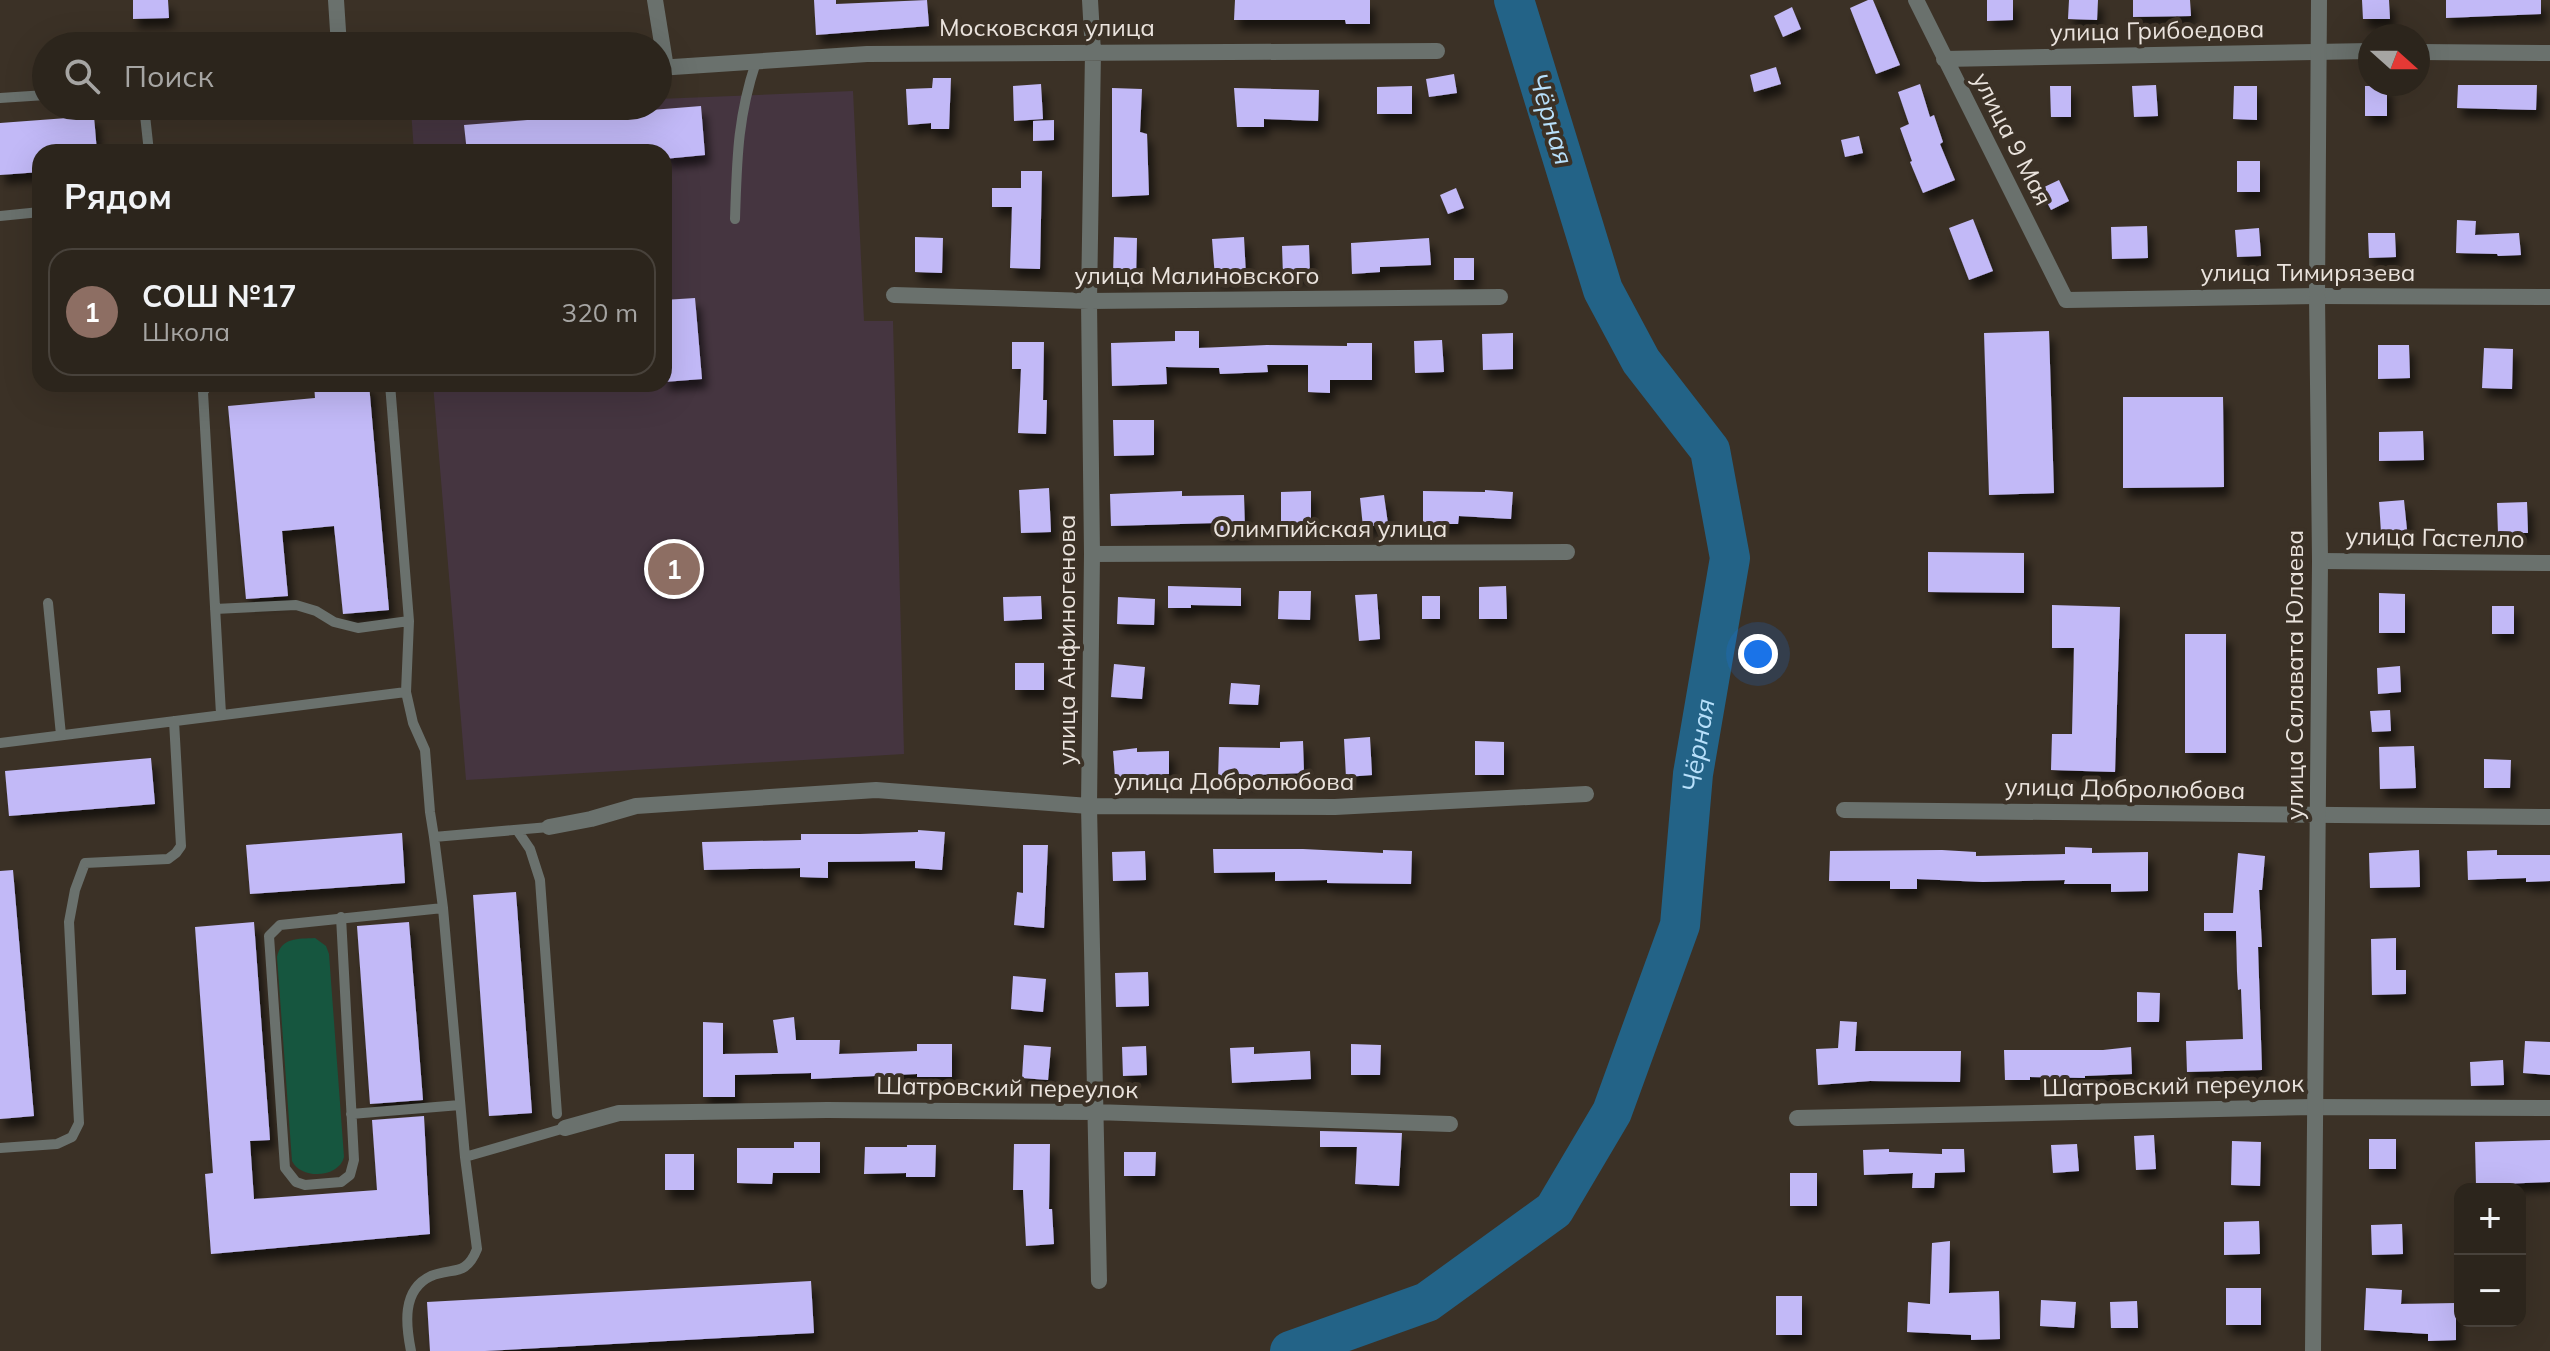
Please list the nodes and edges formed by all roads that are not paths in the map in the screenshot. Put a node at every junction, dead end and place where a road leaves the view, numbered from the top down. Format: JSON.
{"nodes":[{"id":1,"x":336,"y":0,"type":"edge"},
{"id":2,"x":655,"y":0,"type":"edge"},
{"id":3,"x":1090,"y":0,"type":"edge"},
{"id":4,"x":1916,"y":0,"type":"edge"},
{"id":5,"x":2319,"y":0,"type":"edge"},
{"id":6,"x":338,"y":32,"type":"edge"},
{"id":7,"x":658,"y":32,"type":"edge"},
{"id":8,"x":1437,"y":51,"type":"dead end"},
{"id":9,"x":2320,"y":51,"type":"junction"},
{"id":10,"x":2358,"y":51,"type":"edge"},
{"id":11,"x":1093,"y":52,"type":"junction"},
{"id":12,"x":2430,"y":52,"type":"edge"},
{"id":13,"x":2550,"y":53,"type":"edge"},
{"id":14,"x":1944,"y":59,"type":"junction"},
{"id":15,"x":756,"y":62,"type":"junction"},
{"id":16,"x":672,"y":67,"type":"edge"},
{"id":17,"x":32,"y":96,"type":"edge"},
{"id":18,"x":0,"y":98,"type":"edge"},
{"id":19,"x":146,"y":120,"type":"edge"},
{"id":20,"x":148,"y":144,"type":"edge"},
{"id":21,"x":32,"y":213,"type":"edge"},
{"id":22,"x":0,"y":216,"type":"edge"},
{"id":23,"x":735,"y":219,"type":"dead end"},
{"id":24,"x":894,"y":295,"type":"dead end"},
{"id":25,"x":2317,"y":296,"type":"junction"},
{"id":26,"x":1500,"y":297,"type":"dead end"},
{"id":27,"x":2550,"y":297,"type":"edge"},
{"id":28,"x":2066,"y":300,"type":"joint"},
{"id":29,"x":1089,"y":301,"type":"junction"},
{"id":30,"x":203,"y":392,"type":"edge"},
{"id":31,"x":391,"y":392,"type":"edge"},
{"id":32,"x":1567,"y":552,"type":"dead end"},
{"id":33,"x":1092,"y":554,"type":"junction"},
{"id":34,"x":2320,"y":561,"type":"junction"},
{"id":35,"x":2550,"y":563,"type":"edge"},
{"id":36,"x":48,"y":603,"type":"dead end"},
{"id":37,"x":215,"y":609,"type":"junction"},
{"id":38,"x":409,"y":621,"type":"junction"},
{"id":39,"x":406,"y":692,"type":"junction"},
{"id":40,"x":221,"y":714,"type":"junction"},
{"id":41,"x":174,"y":721,"type":"junction"},
{"id":42,"x":61,"y":735,"type":"junction"},
{"id":43,"x":0,"y":743,"type":"edge"},
{"id":44,"x":1586,"y":794,"type":"dead end"},
{"id":45,"x":1089,"y":806,"type":"junction"},
{"id":46,"x":1844,"y":810,"type":"dead end"},
{"id":47,"x":2318,"y":816,"type":"junction"},
{"id":48,"x":2550,"y":817,"type":"edge"},
{"id":49,"x":549,"y":827,"type":"joint"},
{"id":50,"x":517,"y":830,"type":"junction"},
{"id":51,"x":434,"y":837,"type":"junction"},
{"id":52,"x":443,"y":908,"type":"junction"},
{"id":53,"x":341,"y":917,"type":"junction"},
{"id":54,"x":460,"y":1105,"type":"junction"},
{"id":55,"x":2314,"y":1107,"type":"junction"},
{"id":56,"x":2550,"y":1108,"type":"edge"},
{"id":57,"x":1095,"y":1112,"type":"junction"},
{"id":58,"x":351,"y":1114,"type":"junction"},
{"id":59,"x":1797,"y":1118,"type":"dead end"},
{"id":60,"x":561,"y":1121,"type":"junction"},
{"id":61,"x":1450,"y":1124,"type":"dead end"},
{"id":62,"x":0,"y":1148,"type":"edge"},
{"id":63,"x":465,"y":1157,"type":"junction"},
{"id":64,"x":1099,"y":1281,"type":"dead end"},
{"id":65,"x":411,"y":1351,"type":"edge"},
{"id":66,"x":2313,"y":1351,"type":"edge"}],
"edges":[{"from":1,"to":6,"type":"street"},
{"from":2,"to":7,"type":"street"},
{"from":3,"to":11,"type":"street","name":"улица Анфиногенова"},
{"from":4,"to":14,"type":"street","name":"улица 9 Мая"},
{"from":5,"to":9,"type":"street","name":"улица Салавата Юлаева"},
{"from":8,"to":11,"type":"street","name":"Московская улица"},
{"from":9,"to":10,"type":"street","name":"улица Грибоедова"},
{"from":9,"to":14,"type":"street","name":"улица Грибоедова"},
{"from":9,"to":25,"type":"street","name":"улица Салавата Юлаева"},
{"from":11,"to":15,"type":"street","name":"Московская улица"},
{"from":11,"to":29,"type":"street","name":"улица Анфиногенова"},
{"from":12,"to":13,"type":"street"},
{"from":14,"to":28,"type":"street","name":"улица 9 Мая"},
{"from":15,"to":16,"type":"street","name":"Московская улица"},
{"from":15,"to":23,"type":"lane"},
{"from":17,"to":18,"type":"lane"},
{"from":19,"to":20,"type":"lane"},
{"from":21,"to":22,"type":"lane"},
{"from":24,"to":29,"type":"street","name":"улица Малиновского"},
{"from":25,"to":27,"type":"street","name":"улица Тимирязева"},
{"from":25,"to":28,"type":"street","name":"улица Тимирязева"},
{"from":25,"to":34,"type":"street","name":"улица Салавата Юлаева"},
{"from":26,"to":29,"type":"street","name":"улица Малиновского"},
{"from":29,"to":33,"type":"street","name":"улица Анфиногенова"},
{"from":30,"to":37,"type":"lane"},
{"from":31,"to":38,"type":"lane"},
{"from":32,"to":33,"type":"street","name":"Олимпийская улица"},
{"from":33,"to":45,"type":"street","name":"улица Анфиногенова"},
{"from":34,"to":35,"type":"street","name":"улица Гастелло"},
{"from":34,"to":47,"type":"street","name":"улица Салавата Юлаева"},
{"from":36,"to":42,"type":"lane"},
{"from":37,"to":38,"type":"lane"},
{"from":37,"to":40,"type":"lane"},
{"from":38,"to":39,"type":"lane"},
{"from":39,"to":40,"type":"lane"},
{"from":39,"to":51,"type":"lane"},
{"from":40,"to":41,"type":"lane"},
{"from":41,"to":42,"type":"lane"},
{"from":41,"to":62,"type":"lane"},
{"from":42,"to":43,"type":"lane"},
{"from":44,"to":45,"type":"street","name":"улица Добролюбова"},
{"from":45,"to":49,"type":"street","name":"улица Добролюбова"},
{"from":45,"to":57,"type":"street","name":"улица Анфиногенова"},
{"from":46,"to":47,"type":"street","name":"улица Добролюбова"},
{"from":47,"to":48,"type":"street","name":"улица Добролюбова"},
{"from":47,"to":55,"type":"street","name":"улица Салавата Юлаева"},
{"from":49,"to":50,"type":"lane"},
{"from":50,"to":51,"type":"lane"},
{"from":50,"to":60,"type":"lane"},
{"from":51,"to":52,"type":"lane"},
{"from":52,"to":53,"type":"lane"},
{"from":52,"to":54,"type":"lane"},
{"from":53,"to":58,"type":"lane"},
{"from":53,"to":58,"type":"lane"},
{"from":54,"to":58,"type":"lane"},
{"from":54,"to":63,"type":"lane"},
{"from":55,"to":56,"type":"street","name":"Шатровский переулок"},
{"from":55,"to":59,"type":"street","name":"Шатровский переулок"},
{"from":55,"to":66,"type":"street","name":"улица Салавата Юлаева"},
{"from":57,"to":60,"type":"street","name":"Шатровский переулок"},
{"from":57,"to":61,"type":"street","name":"Шатровский переулок"},
{"from":57,"to":64,"type":"street","name":"улица Анфиногенова"},
{"from":60,"to":63,"type":"lane"},
{"from":63,"to":65,"type":"lane"}]}
